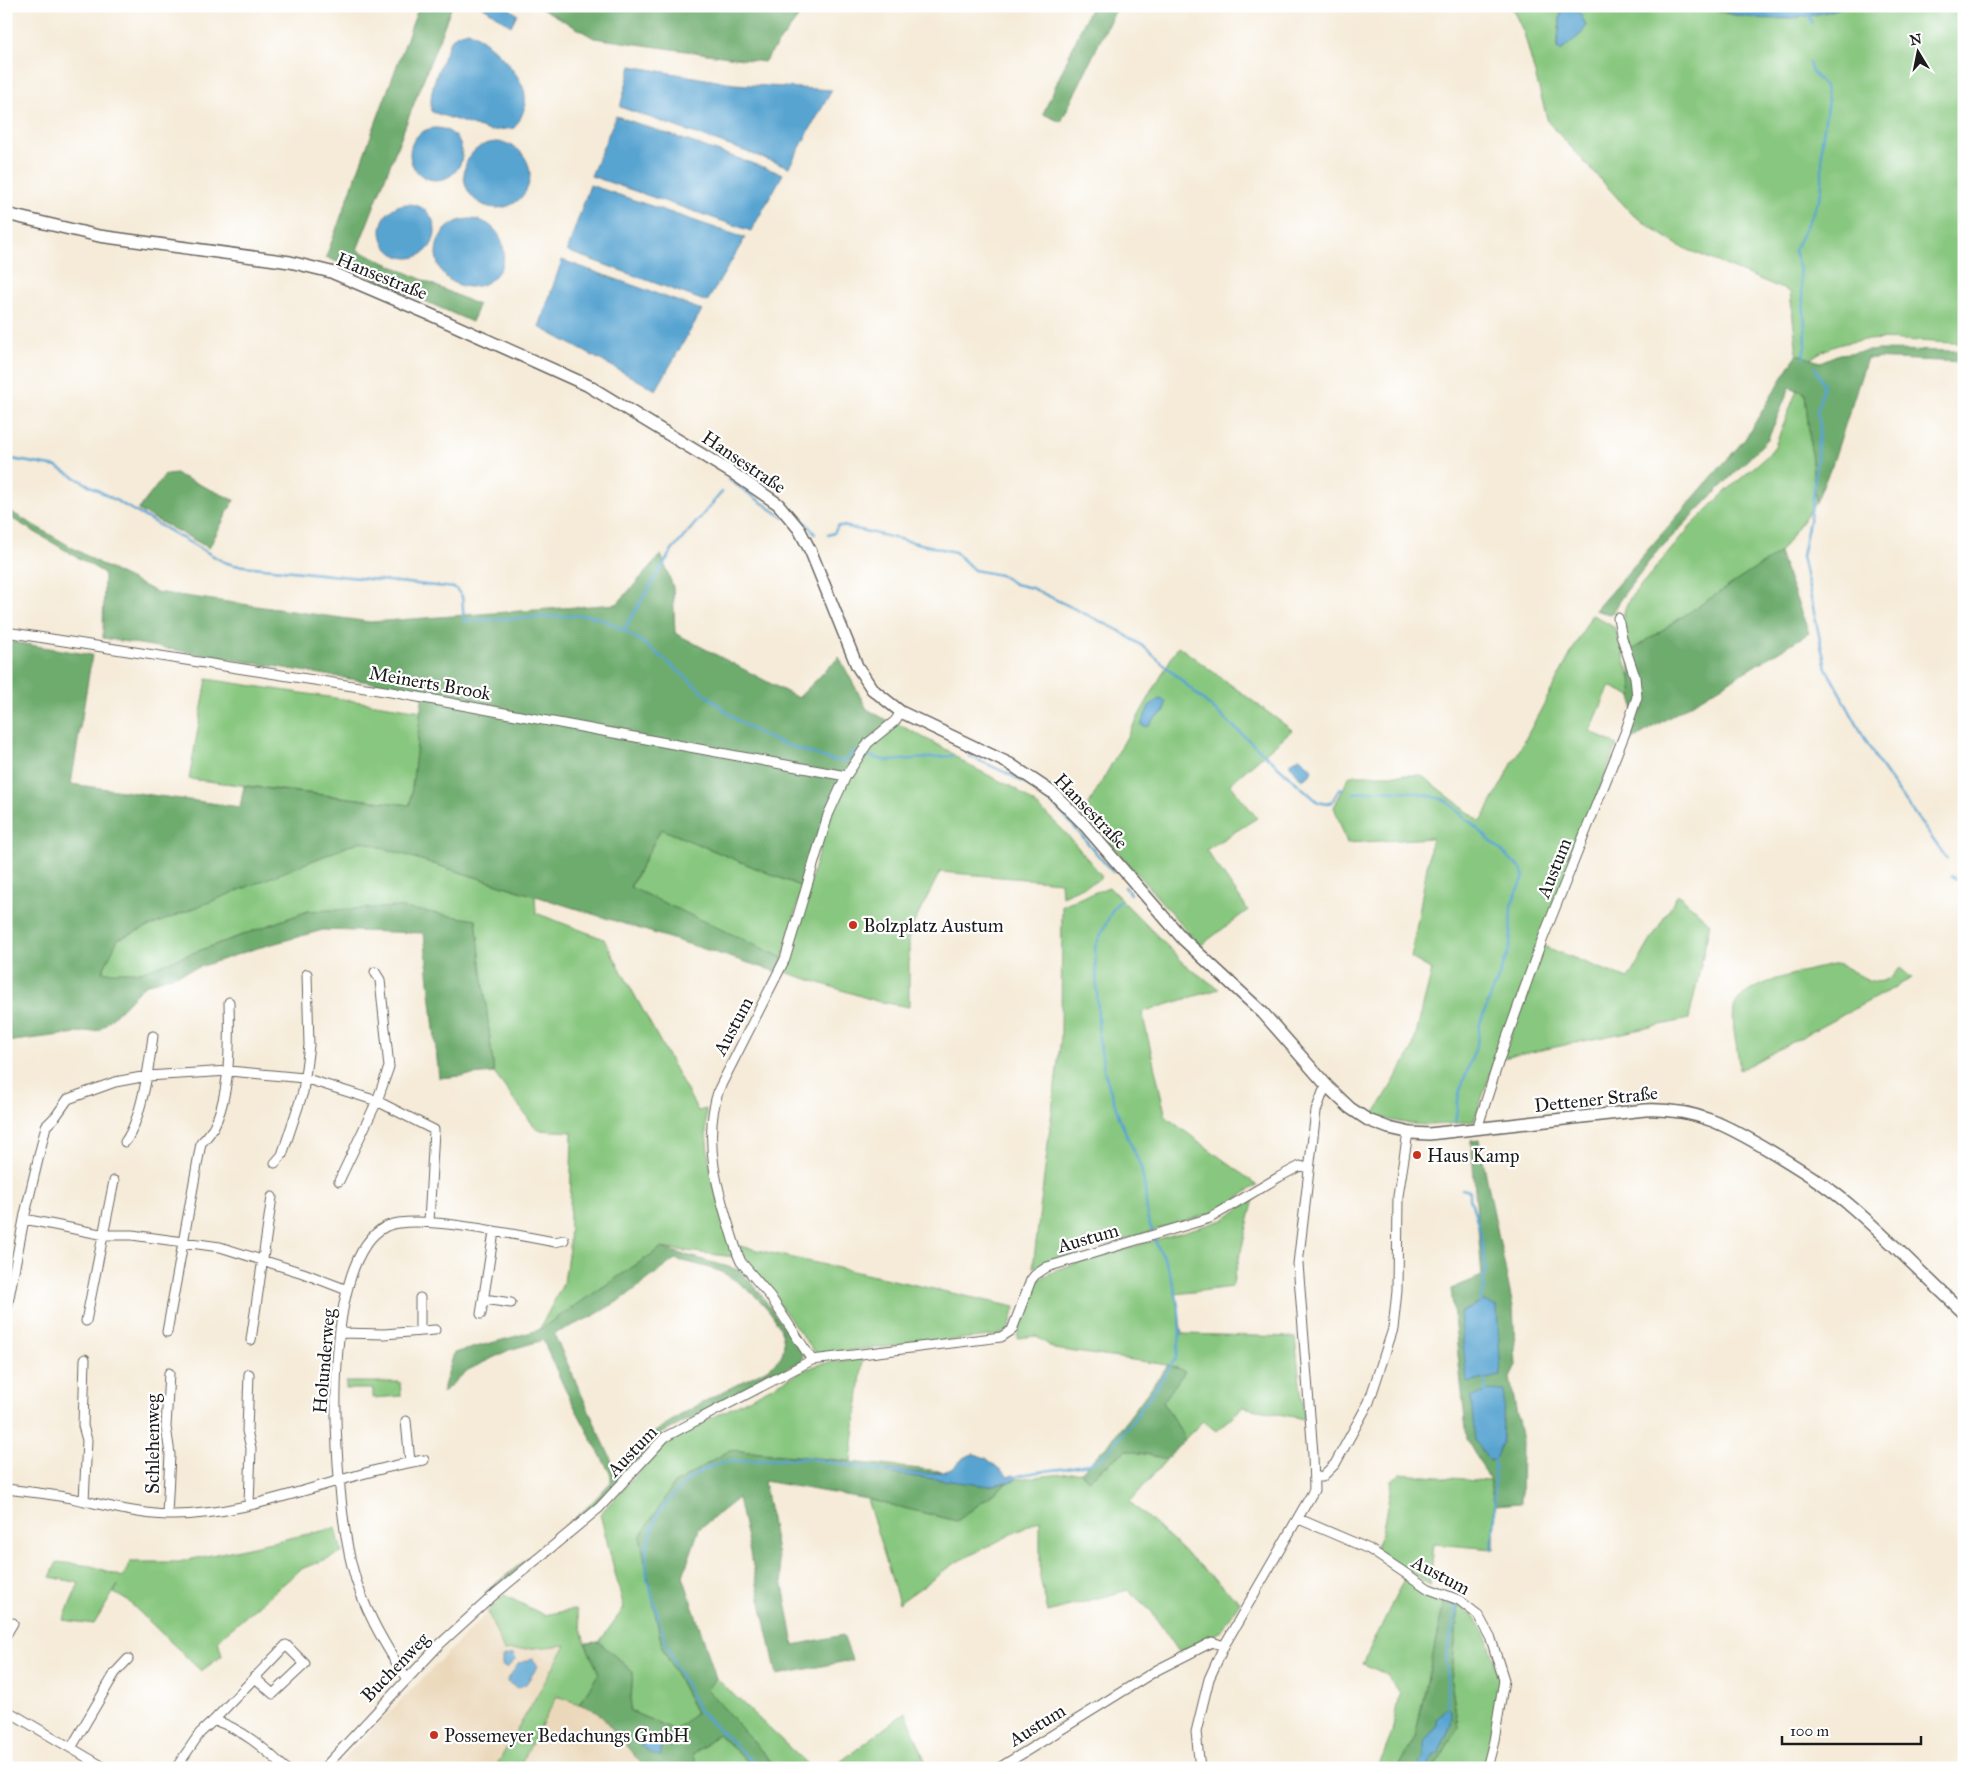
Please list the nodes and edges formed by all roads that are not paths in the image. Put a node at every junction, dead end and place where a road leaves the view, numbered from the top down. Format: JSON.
{"nodes":[{"id":1,"x":6,"y":214,"type":"edge"},
{"id":2,"x":1618,"y":618,"type":"dead end"},
{"id":3,"x":6,"y":632,"type":"edge"},
{"id":4,"x":901,"y":712,"type":"junction"},
{"id":5,"x":846,"y":776,"type":"junction"},
{"id":6,"x":375,"y":972,"type":"dead end"},
{"id":7,"x":307,"y":974,"type":"dead end"},
{"id":8,"x":229,"y":1002,"type":"dead end"},
{"id":9,"x":153,"y":1036,"type":"dead end"},
{"id":10,"x":229,"y":1071,"type":"junction"},
{"id":11,"x":147,"y":1076,"type":"junction"},
{"id":12,"x":304,"y":1078,"type":"junction"},
{"id":13,"x":1328,"y":1087,"type":"junction"},
{"id":14,"x":377,"y":1101,"type":"junction"},
{"id":15,"x":1477,"y":1130,"type":"junction"},
{"id":16,"x":1408,"y":1132,"type":"junction"},
{"id":17,"x":125,"y":1142,"type":"dead end"},
{"id":18,"x":275,"y":1163,"type":"dead end"},
{"id":19,"x":1308,"y":1168,"type":"junction"},
{"id":20,"x":114,"y":1181,"type":"dead end"},
{"id":21,"x":339,"y":1181,"type":"dead end"},
{"id":22,"x":272,"y":1197,"type":"dead end"},
{"id":23,"x":24,"y":1219,"type":"junction"},
{"id":24,"x":429,"y":1222,"type":"junction"},
{"id":25,"x":494,"y":1232,"type":"junction"},
{"id":26,"x":105,"y":1235,"type":"junction"},
{"id":27,"x":564,"y":1240,"type":"dead end"},
{"id":28,"x":183,"y":1242,"type":"junction"},
{"id":29,"x":263,"y":1261,"type":"junction"},
{"id":30,"x":346,"y":1290,"type":"junction"},
{"id":31,"x":420,"y":1298,"type":"dead end"},
{"id":32,"x":484,"y":1299,"type":"junction"},
{"id":33,"x":511,"y":1303,"type":"dead end"},
{"id":34,"x":6,"y":1312,"type":"edge"},
{"id":35,"x":1964,"y":1313,"type":"edge"},
{"id":36,"x":481,"y":1314,"type":"dead end"},
{"id":37,"x":86,"y":1321,"type":"dead end"},
{"id":38,"x":435,"y":1330,"type":"dead end"},
{"id":39,"x":420,"y":1331,"type":"junction"},
{"id":40,"x":167,"y":1332,"type":"dead end"},
{"id":41,"x":341,"y":1333,"type":"junction"},
{"id":42,"x":251,"y":1340,"type":"dead end"},
{"id":43,"x":85,"y":1359,"type":"dead end"},
{"id":44,"x":812,"y":1360,"type":"junction"},
{"id":45,"x":169,"y":1373,"type":"dead end"},
{"id":46,"x":249,"y":1374,"type":"dead end"},
{"id":47,"x":406,"y":1421,"type":"dead end"},
{"id":48,"x":424,"y":1460,"type":"dead end"},
{"id":49,"x":410,"y":1462,"type":"junction"},
{"id":50,"x":1314,"y":1477,"type":"junction"},
{"id":51,"x":338,"y":1480,"type":"junction"},
{"id":52,"x":6,"y":1490,"type":"edge"},
{"id":53,"x":84,"y":1500,"type":"junction"},
{"id":54,"x":250,"y":1504,"type":"junction"},
{"id":55,"x":167,"y":1515,"type":"junction"},
{"id":56,"x":1299,"y":1519,"type":"junction"},
{"id":57,"x":495,"y":1594,"type":"joint"},
{"id":58,"x":13,"y":1623,"type":"dead end"},
{"id":59,"x":6,"y":1635,"type":"edge"},
{"id":60,"x":1224,"y":1646,"type":"junction"},
{"id":61,"x":128,"y":1659,"type":"dead end"},
{"id":62,"x":254,"y":1677,"type":"junction"},
{"id":63,"x":406,"y":1678,"type":"junction"},
{"id":64,"x":6,"y":1710,"type":"edge"},
{"id":65,"x":214,"y":1720,"type":"junction"},
{"id":66,"x":71,"y":1748,"type":"junction"},
{"id":67,"x":105,"y":1768,"type":"edge"},
{"id":68,"x":176,"y":1768,"type":"edge"},
{"id":69,"x":286,"y":1768,"type":"edge"},
{"id":70,"x":324,"y":1768,"type":"edge"},
{"id":71,"x":999,"y":1768,"type":"edge"},
{"id":72,"x":1200,"y":1768,"type":"edge"},
{"id":73,"x":1487,"y":1768,"type":"edge"}],
"edges":[{"from":1,"to":4,"type":"street","name":"Hansestraße"},
{"from":2,"to":15,"type":"street","name":"Austum"},
{"from":3,"to":5,"type":"street","name":"Meinerts Brook"},
{"from":4,"to":5,"type":"street","name":"Austum"},
{"from":4,"to":13,"type":"street","name":"Hansestraße"},
{"from":5,"to":44,"type":"street","name":"Austum"},
{"from":6,"to":14,"type":"street"},
{"from":7,"to":12,"type":"street"},
{"from":8,"to":10,"type":"street"},
{"from":9,"to":11,"type":"street"},
{"from":10,"to":11,"type":"street"},
{"from":10,"to":12,"type":"street"},
{"from":10,"to":28,"type":"street"},
{"from":11,"to":17,"type":"street"},
{"from":11,"to":23,"type":"street"},
{"from":12,"to":14,"type":"street"},
{"from":12,"to":18,"type":"street"},
{"from":13,"to":16,"type":"street","name":"Dettener Straße"},
{"from":13,"to":19,"type":"street"},
{"from":14,"to":21,"type":"street"},
{"from":14,"to":24,"type":"street"},
{"from":15,"to":16,"type":"street","name":"Dettener Straße"},
{"from":15,"to":35,"type":"street","name":"Dettener Straße"},
{"from":16,"to":50,"type":"street"},
{"from":19,"to":44,"type":"street","name":"Austum"},
{"from":19,"to":50,"type":"street"},
{"from":20,"to":26,"type":"street"},
{"from":22,"to":29,"type":"street"},
{"from":23,"to":26,"type":"street"},
{"from":23,"to":34,"type":"street"},
{"from":24,"to":25,"type":"street","name":"Holunderweg"},
{"from":24,"to":30,"type":"street","name":"Holunderweg"},
{"from":25,"to":27,"type":"street","name":"Holunderweg"},
{"from":25,"to":32,"type":"street"},
{"from":26,"to":28,"type":"street"},
{"from":26,"to":37,"type":"street"},
{"from":28,"to":29,"type":"street"},
{"from":28,"to":40,"type":"street"},
{"from":29,"to":30,"type":"street"},
{"from":29,"to":42,"type":"street"},
{"from":30,"to":41,"type":"street","name":"Holunderweg"},
{"from":31,"to":39,"type":"street"},
{"from":32,"to":33,"type":"street"},
{"from":32,"to":36,"type":"street"},
{"from":38,"to":39,"type":"street"},
{"from":39,"to":41,"type":"street"},
{"from":41,"to":51,"type":"street","name":"Holunderweg"},
{"from":43,"to":53,"type":"street"},
{"from":44,"to":57,"type":"street","name":"Austum"},
{"from":45,"to":55,"type":"street","name":"Schlehenweg"},
{"from":46,"to":54,"type":"street"},
{"from":47,"to":49,"type":"street"},
{"from":48,"to":49,"type":"street","name":"Schlehenweg"},
{"from":49,"to":51,"type":"street","name":"Schlehenweg"},
{"from":50,"to":56,"type":"street"},
{"from":51,"to":54,"type":"street","name":"Schlehenweg"},
{"from":51,"to":63,"type":"street","name":"Holunderweg"},
{"from":52,"to":53,"type":"street","name":"Schlehenweg"},
{"from":53,"to":55,"type":"street","name":"Schlehenweg"},
{"from":54,"to":55,"type":"street","name":"Schlehenweg"},
{"from":56,"to":60,"type":"street"},
{"from":56,"to":73,"type":"street","name":"Austum"},
{"from":57,"to":63,"type":"street","name":"Buchenweg"},
{"from":58,"to":59,"type":"street"},
{"from":60,"to":71,"type":"street","name":"Austum"},
{"from":60,"to":72,"type":"street"},
{"from":61,"to":66,"type":"street"},
{"from":62,"to":62,"type":"street"},
{"from":62,"to":65,"type":"street"},
{"from":63,"to":70,"type":"street","name":"Buchenweg"},
{"from":64,"to":66,"type":"street"},
{"from":65,"to":68,"type":"street"},
{"from":65,"to":69,"type":"street"},
{"from":66,"to":67,"type":"street"}]}
